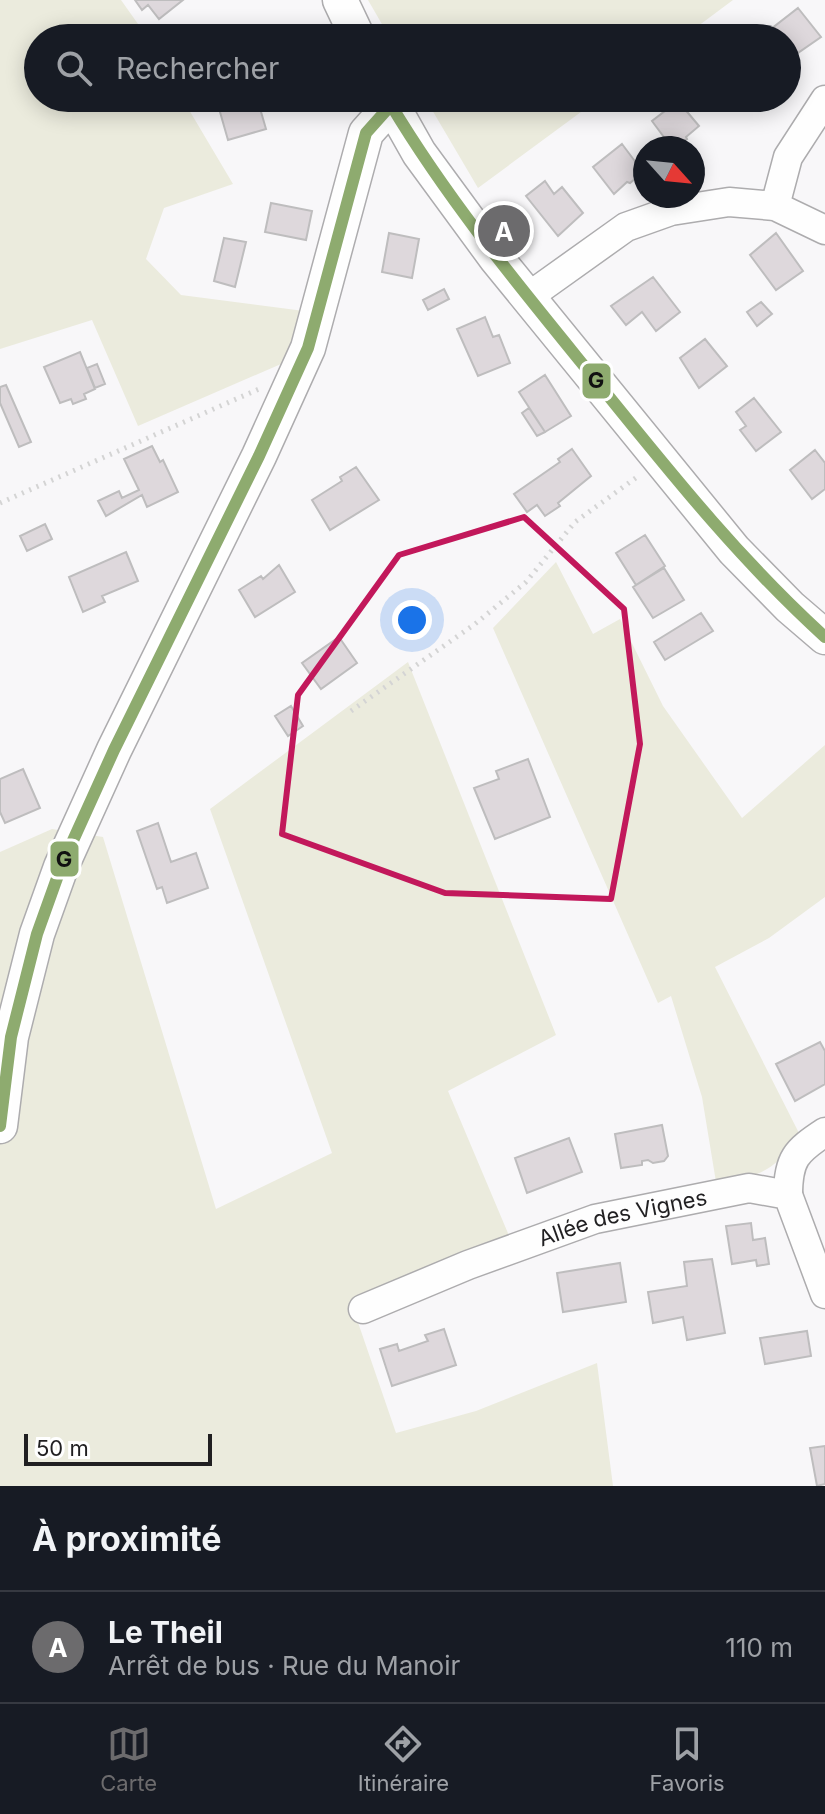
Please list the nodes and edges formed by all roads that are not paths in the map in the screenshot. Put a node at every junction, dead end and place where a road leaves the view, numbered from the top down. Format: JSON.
{"nodes":[{"id":1,"x":340,"y":0,"type":"edge"},
{"id":2,"x":351,"y":24,"type":"edge"},
{"id":3,"x":825,"y":100,"type":"edge"},
{"id":4,"x":381,"y":112,"type":"edge"},
{"id":5,"x":395,"y":112,"type":"edge"},
{"id":6,"x":775,"y":206,"type":"junction"},
{"id":7,"x":825,"y":230,"type":"edge"},
{"id":8,"x":528,"y":297,"type":"junction"},
{"id":9,"x":825,"y":637,"type":"edge"},
{"id":10,"x":0,"y":1126,"type":"edge"},
{"id":11,"x":825,"y":1132,"type":"edge"},
{"id":12,"x":788,"y":1195,"type":"junction"},
{"id":13,"x":825,"y":1294,"type":"edge"},
{"id":14,"x":363,"y":1309,"type":"dead end"}],
"edges":[{"from":1,"to":2,"type":"street"},
{"from":3,"to":6,"type":"street"},
{"from":4,"to":10,"type":"street"},
{"from":5,"to":8,"type":"street"},
{"from":6,"to":7,"type":"street"},
{"from":6,"to":8,"type":"street"},
{"from":8,"to":9,"type":"street"},
{"from":11,"to":12,"type":"street"},
{"from":12,"to":13,"type":"street"},
{"from":12,"to":14,"type":"street","name":"Allée des Vignes"}]}
